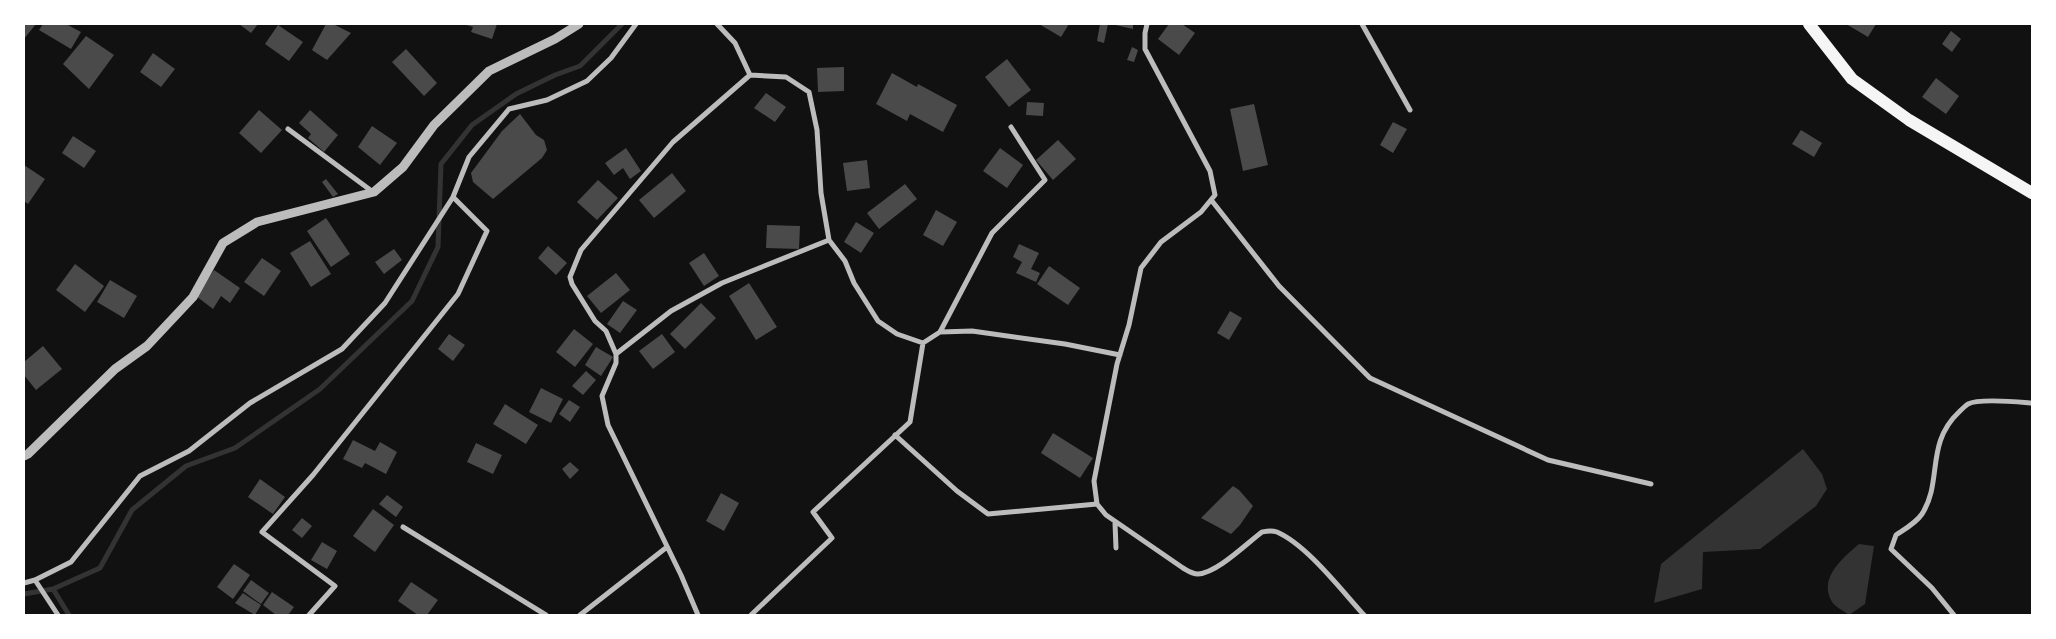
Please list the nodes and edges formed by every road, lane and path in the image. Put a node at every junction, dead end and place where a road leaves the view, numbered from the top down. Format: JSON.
{"nodes":[{"id":1,"x":579,"y":24,"type":"edge"},
{"id":2,"x":636,"y":24,"type":"edge"},
{"id":3,"x":717,"y":24,"type":"edge"},
{"id":4,"x":1147,"y":24,"type":"edge"},
{"id":5,"x":1362,"y":24,"type":"edge"},
{"id":6,"x":1809,"y":24,"type":"edge"},
{"id":7,"x":750,"y":75,"type":"junction"},
{"id":8,"x":1410,"y":110,"type":"dead end"},
{"id":9,"x":1011,"y":127,"type":"dead end"},
{"id":10,"x":288,"y":129,"type":"dead end"},
{"id":11,"x":374,"y":192,"type":"junction"},
{"id":12,"x":2032,"y":193,"type":"edge"},
{"id":13,"x":453,"y":198,"type":"junction"},
{"id":14,"x":1212,"y":201,"type":"junction"},
{"id":15,"x":829,"y":240,"type":"junction"},
{"id":16,"x":940,"y":332,"type":"junction"},
{"id":17,"x":923,"y":343,"type":"junction"},
{"id":18,"x":616,"y":354,"type":"junction"},
{"id":19,"x":1120,"y":355,"type":"junction"},
{"id":20,"x":2032,"y":403,"type":"edge"},
{"id":21,"x":895,"y":436,"type":"junction"},
{"id":22,"x":24,"y":456,"type":"edge"},
{"id":23,"x":1651,"y":484,"type":"dead end"},
{"id":24,"x":1097,"y":504,"type":"junction"},
{"id":25,"x":1115,"y":523,"type":"junction"},
{"id":26,"x":403,"y":527,"type":"dead end"},
{"id":27,"x":667,"y":547,"type":"junction"},
{"id":28,"x":1116,"y":548,"type":"dead end"},
{"id":29,"x":35,"y":580,"type":"junction"},
{"id":30,"x":24,"y":583,"type":"edge"},
{"id":31,"x":58,"y":615,"type":"edge"},
{"id":32,"x":309,"y":615,"type":"edge"},
{"id":33,"x":546,"y":615,"type":"edge"},
{"id":34,"x":580,"y":615,"type":"edge"},
{"id":35,"x":698,"y":615,"type":"edge"},
{"id":36,"x":751,"y":615,"type":"edge"},
{"id":37,"x":1364,"y":615,"type":"edge"},
{"id":38,"x":1954,"y":615,"type":"edge"}],
"edges":[{"from":1,"to":11,"type":"street"},
{"from":2,"to":13,"type":"street"},
{"from":3,"to":7,"type":"street"},
{"from":4,"to":14,"type":"street"},
{"from":5,"to":8,"type":"street"},
{"from":6,"to":12,"type":"main road"},
{"from":7,"to":15,"type":"street"},
{"from":7,"to":18,"type":"street"},
{"from":9,"to":16,"type":"street"},
{"from":10,"to":11,"type":"street"},
{"from":11,"to":22,"type":"street"},
{"from":13,"to":29,"type":"street"},
{"from":13,"to":32,"type":"street"},
{"from":14,"to":19,"type":"street"},
{"from":14,"to":23,"type":"street"},
{"from":15,"to":17,"type":"street"},
{"from":15,"to":18,"type":"street"},
{"from":16,"to":17,"type":"street"},
{"from":16,"to":19,"type":"street"},
{"from":17,"to":21,"type":"street"},
{"from":18,"to":27,"type":"street"},
{"from":19,"to":24,"type":"street"},
{"from":20,"to":38,"type":"street"},
{"from":21,"to":24,"type":"street"},
{"from":21,"to":36,"type":"street"},
{"from":24,"to":25,"type":"street"},
{"from":25,"to":28,"type":"street"},
{"from":25,"to":37,"type":"street"},
{"from":26,"to":33,"type":"street"},
{"from":27,"to":34,"type":"street"},
{"from":27,"to":35,"type":"street"},
{"from":29,"to":30,"type":"street"},
{"from":29,"to":31,"type":"street"}]}
